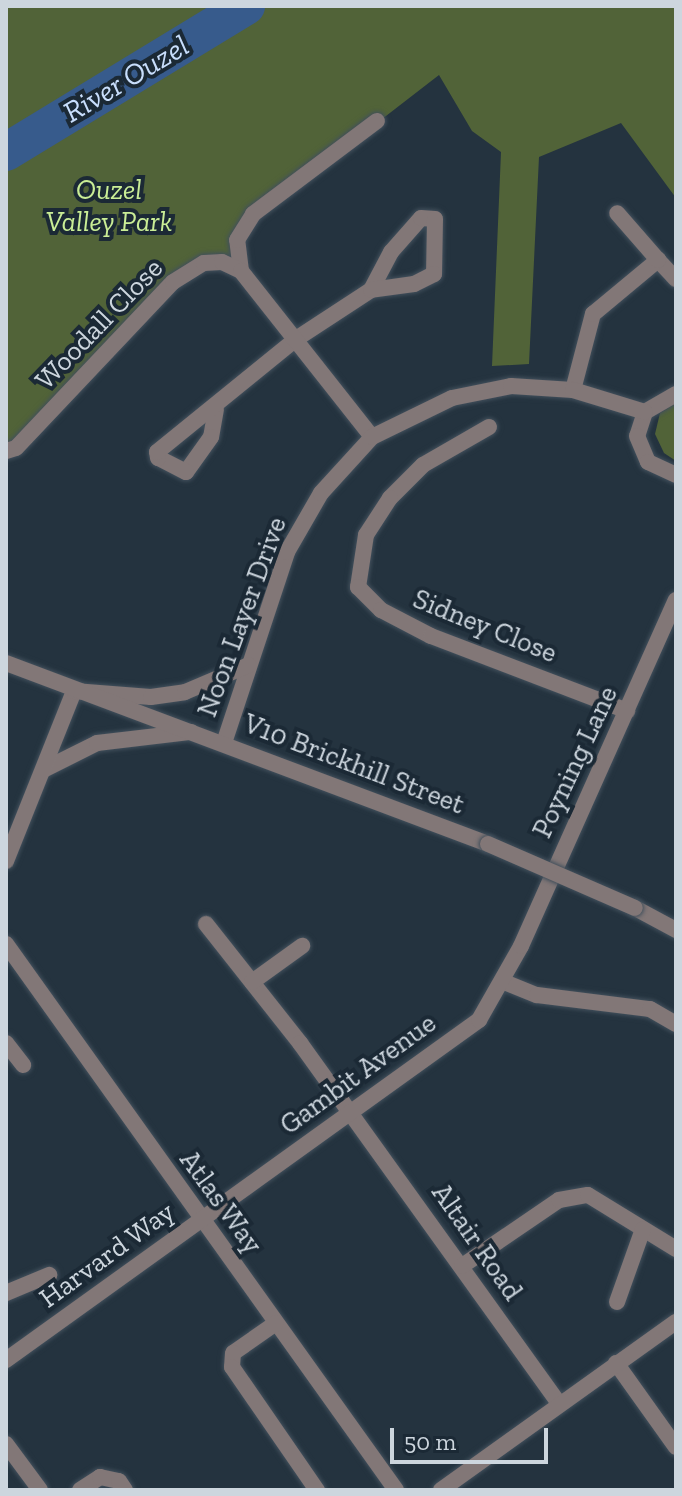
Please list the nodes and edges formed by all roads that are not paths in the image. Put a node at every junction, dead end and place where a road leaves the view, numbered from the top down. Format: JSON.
{"nodes":[{"id":1,"x":377,"y":121,"type":"dead end"},
{"id":2,"x":617,"y":213,"type":"dead end"},
{"id":3,"x":658,"y":260,"type":"junction"},
{"id":4,"x":241,"y":271,"type":"junction"},
{"id":5,"x":676,"y":279,"type":"edge"},
{"id":6,"x":371,"y":290,"type":"junction"},
{"id":7,"x":296,"y":339,"type":"junction"},
{"id":8,"x":573,"y":390,"type":"junction"},
{"id":9,"x":676,"y":394,"type":"edge"},
{"id":10,"x":216,"y":409,"type":"dead end"},
{"id":11,"x":645,"y":412,"type":"junction"},
{"id":12,"x":489,"y":427,"type":"dead end"},
{"id":13,"x":372,"y":437,"type":"junction"},
{"id":14,"x":6,"y":451,"type":"edge"},
{"id":15,"x":676,"y":475,"type":"edge"},
{"id":16,"x":676,"y":600,"type":"edge"},
{"id":17,"x":6,"y":663,"type":"edge"},
{"id":18,"x":249,"y":665,"type":"junction"},
{"id":19,"x":74,"y":691,"type":"junction"},
{"id":20,"x":627,"y":711,"type":"junction"},
{"id":21,"x":193,"y":732,"type":"junction"},
{"id":22,"x":224,"y":743,"type":"junction"},
{"id":23,"x":45,"y":769,"type":"junction"},
{"id":24,"x":6,"y":861,"type":"edge"},
{"id":25,"x":206,"y":924,"type":"dead end"},
{"id":26,"x":676,"y":930,"type":"edge"},
{"id":27,"x":6,"y":944,"type":"edge"},
{"id":28,"x":302,"y":946,"type":"dead end"},
{"id":29,"x":521,"y":946,"type":"joint"},
{"id":30,"x":252,"y":982,"type":"junction"},
{"id":31,"x":504,"y":982,"type":"junction"},
{"id":32,"x":676,"y":1024,"type":"edge"},
{"id":33,"x":6,"y":1043,"type":"edge"},
{"id":34,"x":23,"y":1065,"type":"dead end"},
{"id":35,"x":351,"y":1112,"type":"junction"},
{"id":36,"x":199,"y":1219,"type":"junction"},
{"id":37,"x":643,"y":1229,"type":"junction"},
{"id":38,"x":676,"y":1249,"type":"edge"},
{"id":39,"x":462,"y":1266,"type":"junction"},
{"id":40,"x":49,"y":1275,"type":"dead end"},
{"id":41,"x":6,"y":1293,"type":"edge"},
{"id":42,"x":617,"y":1302,"type":"dead end"},
{"id":43,"x":676,"y":1322,"type":"edge"},
{"id":44,"x":276,"y":1323,"type":"junction"},
{"id":45,"x":6,"y":1360,"type":"edge"},
{"id":46,"x":616,"y":1363,"type":"junction"},
{"id":47,"x":559,"y":1404,"type":"junction"},
{"id":48,"x":6,"y":1444,"type":"edge"},
{"id":49,"x":676,"y":1447,"type":"edge"},
{"id":50,"x":40,"y":1490,"type":"edge"},
{"id":51,"x":80,"y":1490,"type":"edge"},
{"id":52,"x":125,"y":1490,"type":"edge"},
{"id":53,"x":317,"y":1490,"type":"edge"},
{"id":54,"x":396,"y":1490,"type":"edge"},
{"id":55,"x":441,"y":1490,"type":"edge"}],
"edges":[{"from":1,"to":4,"type":"street"},
{"from":2,"to":3,"type":"street"},
{"from":3,"to":5,"type":"street"},
{"from":3,"to":8,"type":"street"},
{"from":4,"to":7,"type":"street"},
{"from":4,"to":14,"type":"street","name":"Woodall Close"},
{"from":6,"to":6,"type":"street"},
{"from":6,"to":7,"type":"street"},
{"from":7,"to":10,"type":"street"},
{"from":7,"to":13,"type":"street"},
{"from":8,"to":11,"type":"street","name":"Noon Layer Drive"},
{"from":8,"to":13,"type":"street","name":"Noon Layer Drive"},
{"from":9,"to":11,"type":"street"},
{"from":11,"to":15,"type":"street"},
{"from":12,"to":20,"type":"street","name":"Sidney Close"},
{"from":13,"to":18,"type":"street","name":"Noon Layer Drive"},
{"from":16,"to":20,"type":"street","name":"Poyning Lane"},
{"from":17,"to":19,"type":"street","name":"V10 Brickhill Street"},
{"from":18,"to":19,"type":"street"},
{"from":18,"to":22,"type":"street","name":"Noon Layer Drive"},
{"from":19,"to":21,"type":"street","name":"V10 Brickhill Street"},
{"from":19,"to":23,"type":"street"},
{"from":20,"to":29,"type":"street","name":"Poyning Lane"},
{"from":21,"to":22,"type":"street","name":"V10 Brickhill Street"},
{"from":21,"to":23,"type":"street"},
{"from":22,"to":26,"type":"street","name":"V10 Brickhill Street","bridge":true},
{"from":23,"to":24,"type":"street"},
{"from":25,"to":30,"type":"street","name":"Altair Road"},
{"from":27,"to":36,"type":"street","name":"Atlas Way"},
{"from":28,"to":30,"type":"street"},
{"from":29,"to":31,"type":"street","name":"Gambit Avenue"},
{"from":30,"to":35,"type":"street","name":"Altair Road"},
{"from":31,"to":32,"type":"street"},
{"from":31,"to":35,"type":"street","name":"Gambit Avenue"},
{"from":33,"to":34,"type":"street"},
{"from":35,"to":36,"type":"street","name":"Gambit Avenue"},
{"from":35,"to":39,"type":"street","name":"Altair Road"},
{"from":36,"to":44,"type":"street","name":"Atlas Way"},
{"from":36,"to":45,"type":"street","name":"Harvard Way"},
{"from":37,"to":38,"type":"street"},
{"from":37,"to":39,"type":"street"},
{"from":37,"to":42,"type":"street"},
{"from":39,"to":47,"type":"street","name":"Altair Road"},
{"from":40,"to":41,"type":"street"},
{"from":43,"to":46,"type":"street"},
{"from":44,"to":53,"type":"street"},
{"from":44,"to":54,"type":"street","name":"Atlas Way"},
{"from":46,"to":47,"type":"street"},
{"from":46,"to":49,"type":"street"},
{"from":47,"to":55,"type":"street"},
{"from":48,"to":50,"type":"street"},
{"from":51,"to":52,"type":"street"}]}
